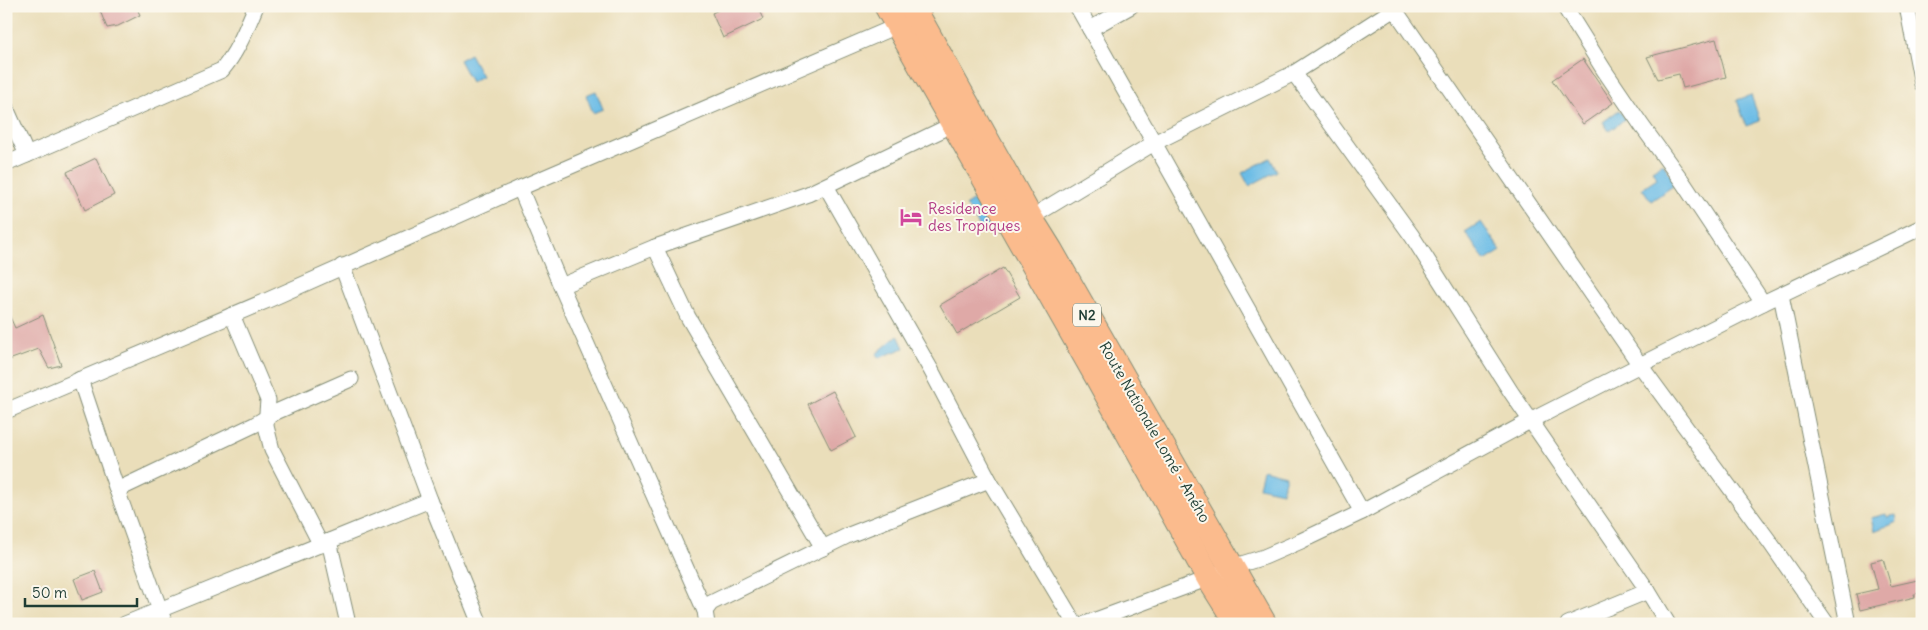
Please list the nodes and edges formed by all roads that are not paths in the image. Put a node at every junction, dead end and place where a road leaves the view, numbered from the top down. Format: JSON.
{"nodes":[{"id":1,"x":256,"y":6,"type":"edge"},
{"id":2,"x":1077,"y":6,"type":"edge"},
{"id":3,"x":1131,"y":6,"type":"edge"},
{"id":4,"x":1564,"y":6,"type":"edge"},
{"id":5,"x":1907,"y":6,"type":"edge"},
{"id":6,"x":1397,"y":8,"type":"edge"},
{"id":7,"x":904,"y":14,"type":"edge"},
{"id":8,"x":1090,"y":29,"type":"junction"},
{"id":9,"x":1294,"y":73,"type":"junction"},
{"id":10,"x":1922,"y":84,"type":"edge"},
{"id":11,"x":6,"y":108,"type":"edge"},
{"id":12,"x":954,"y":124,"type":"junction"},
{"id":13,"x":1154,"y":143,"type":"junction"},
{"id":14,"x":27,"y":155,"type":"junction"},
{"id":15,"x":6,"y":164,"type":"edge"},
{"id":16,"x":826,"y":186,"type":"junction"},
{"id":17,"x":520,"y":188,"type":"junction"},
{"id":18,"x":1030,"y":218,"type":"junction"},
{"id":19,"x":1922,"y":227,"type":"edge"},
{"id":20,"x":655,"y":247,"type":"junction"},
{"id":21,"x":342,"y":266,"type":"junction"},
{"id":22,"x":561,"y":286,"type":"junction"},
{"id":23,"x":1781,"y":295,"type":"junction"},
{"id":24,"x":1763,"y":303,"type":"junction"},
{"id":25,"x":232,"y":315,"type":"junction"},
{"id":26,"x":1640,"y":366,"type":"junction"},
{"id":27,"x":80,"y":379,"type":"junction"},
{"id":28,"x":351,"y":379,"type":"dead end"},
{"id":29,"x":6,"y":411,"type":"edge"},
{"id":30,"x":267,"y":418,"type":"junction"},
{"id":31,"x":1530,"y":421,"type":"junction"},
{"id":32,"x":989,"y":480,"type":"junction"},
{"id":33,"x":117,"y":490,"type":"junction"},
{"id":34,"x":430,"y":500,"type":"junction"},
{"id":35,"x":1362,"y":512,"type":"junction"},
{"id":36,"x":325,"y":543,"type":"junction"},
{"id":37,"x":823,"y":548,"type":"junction"},
{"id":38,"x":1232,"y":567,"type":"junction"},
{"id":39,"x":1209,"y":578,"type":"junction"},
{"id":40,"x":1648,"y":591,"type":"junction"},
{"id":41,"x":162,"y":617,"type":"edge"},
{"id":42,"x":706,"y":617,"type":"edge"},
{"id":43,"x":1085,"y":623,"type":"edge"},
{"id":44,"x":125,"y":624,"type":"edge"},
{"id":45,"x":348,"y":624,"type":"edge"},
{"id":46,"x":480,"y":624,"type":"edge"},
{"id":47,"x":1238,"y":624,"type":"edge"},
{"id":48,"x":1264,"y":624,"type":"edge"},
{"id":49,"x":1568,"y":624,"type":"edge"},
{"id":50,"x":1668,"y":624,"type":"edge"},
{"id":51,"x":1827,"y":624,"type":"edge"},
{"id":52,"x":1848,"y":624,"type":"edge"}],
"edges":[{"from":1,"to":14,"type":"street"},
{"from":2,"to":8,"type":"street"},
{"from":3,"to":8,"type":"street"},
{"from":4,"to":24,"type":"street"},
{"from":5,"to":10,"type":"street"},
{"from":6,"to":9,"type":"street"},
{"from":6,"to":26,"type":"street"},
{"from":7,"to":12,"type":"highway","name":"Route Nationale Lomé - Aného","number":"N2"},
{"from":7,"to":17,"type":"street"},
{"from":7,"to":18,"type":"highway","name":"Route Nationale Lomé - Aného","number":"N2"},
{"from":8,"to":13,"type":"street"},
{"from":9,"to":13,"type":"street"},
{"from":9,"to":31,"type":"street"},
{"from":11,"to":14,"type":"street"},
{"from":12,"to":16,"type":"street"},
{"from":12,"to":39,"type":"highway","name":"Route Nationale Lomé - Aného","number":"N2"},
{"from":13,"to":18,"type":"street"},
{"from":13,"to":35,"type":"street"},
{"from":14,"to":15,"type":"street"},
{"from":16,"to":20,"type":"street"},
{"from":16,"to":32,"type":"street"},
{"from":17,"to":21,"type":"street"},
{"from":17,"to":22,"type":"street"},
{"from":18,"to":38,"type":"highway","name":"Route Nationale Lomé - Aného","number":"N2"},
{"from":19,"to":23,"type":"street"},
{"from":20,"to":22,"type":"street"},
{"from":20,"to":37,"type":"street"},
{"from":21,"to":25,"type":"street"},
{"from":21,"to":34,"type":"street"},
{"from":22,"to":42,"type":"street"},
{"from":23,"to":24,"type":"street"},
{"from":23,"to":52,"type":"street"},
{"from":24,"to":26,"type":"street"},
{"from":25,"to":27,"type":"street"},
{"from":25,"to":30,"type":"street"},
{"from":26,"to":31,"type":"street"},
{"from":26,"to":51,"type":"street"},
{"from":27,"to":29,"type":"street"},
{"from":27,"to":33,"type":"street"},
{"from":28,"to":30,"type":"street"},
{"from":30,"to":33,"type":"street"},
{"from":30,"to":36,"type":"street"},
{"from":31,"to":35,"type":"street"},
{"from":31,"to":40,"type":"street"},
{"from":32,"to":37,"type":"street"},
{"from":32,"to":43,"type":"street"},
{"from":33,"to":41,"type":"street"},
{"from":34,"to":36,"type":"street"},
{"from":34,"to":46,"type":"street"},
{"from":35,"to":38,"type":"street"},
{"from":36,"to":41,"type":"street"},
{"from":36,"to":45,"type":"street"},
{"from":37,"to":42,"type":"street"},
{"from":38,"to":39,"type":"street"},
{"from":38,"to":48,"type":"highway","name":"Route Nationale Lomé - Aného","number":"N2"},
{"from":39,"to":43,"type":"street"},
{"from":39,"to":47,"type":"highway","name":"Route Nationale Lomé - Aného","number":"N2"},
{"from":40,"to":49,"type":"street"},
{"from":40,"to":50,"type":"street"},
{"from":41,"to":44,"type":"street"}]}
